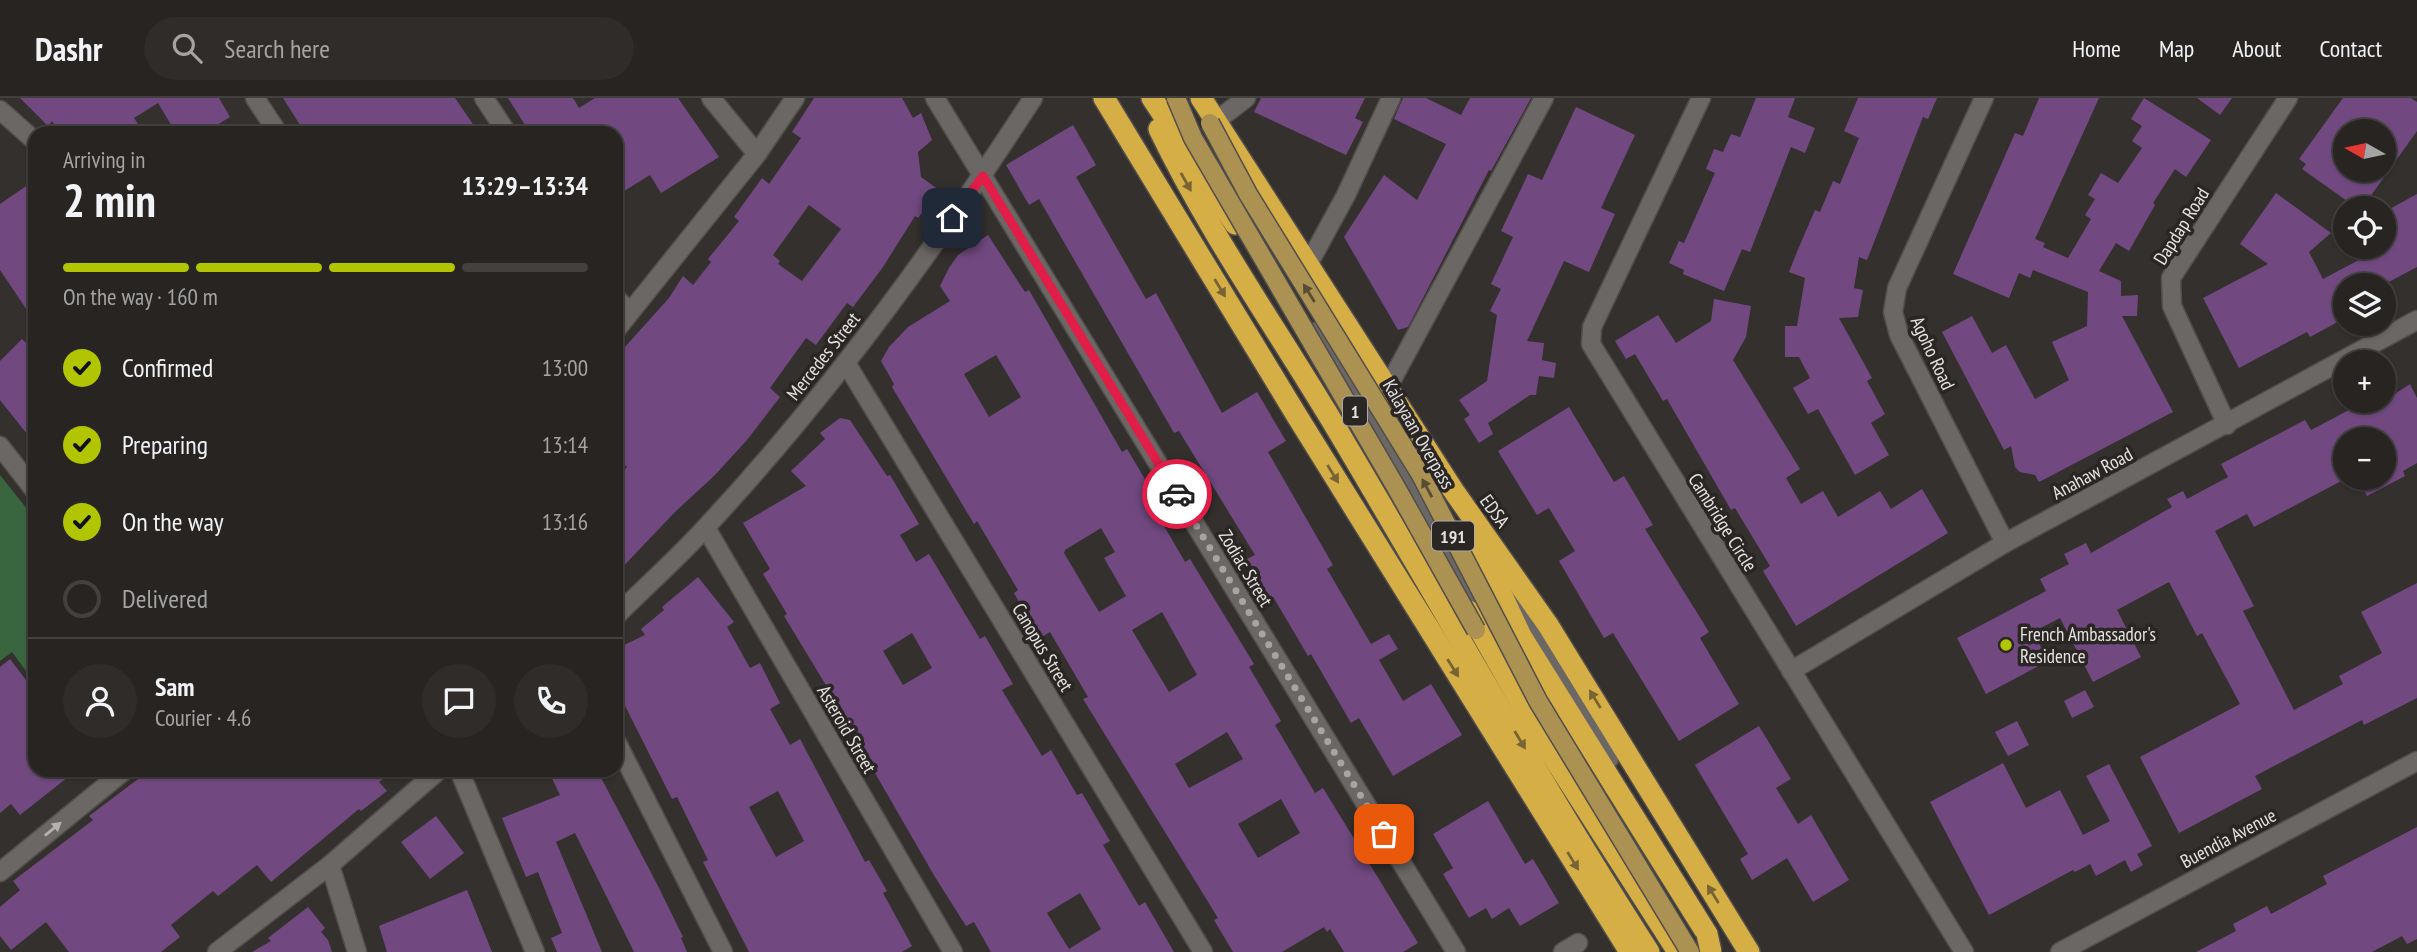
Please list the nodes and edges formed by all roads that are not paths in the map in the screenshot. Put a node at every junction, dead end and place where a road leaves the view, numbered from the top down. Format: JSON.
{"nodes":[{"id":1,"x":255,"y":98,"type":"edge"},
{"id":2,"x":485,"y":98,"type":"edge"},
{"id":3,"x":711,"y":98,"type":"edge"},
{"id":4,"x":795,"y":98,"type":"edge"},
{"id":5,"x":935,"y":98,"type":"edge"},
{"id":6,"x":1033,"y":98,"type":"edge"},
{"id":7,"x":1104,"y":98,"type":"edge"},
{"id":8,"x":1150,"y":98,"type":"edge"},
{"id":9,"x":1167,"y":98,"type":"edge"},
{"id":10,"x":1176,"y":98,"type":"edge"},
{"id":11,"x":1201,"y":98,"type":"edge"},
{"id":12,"x":1246,"y":98,"type":"edge"},
{"id":13,"x":1391,"y":98,"type":"edge"},
{"id":14,"x":1544,"y":98,"type":"edge"},
{"id":15,"x":1701,"y":98,"type":"edge"},
{"id":16,"x":1984,"y":98,"type":"edge"},
{"id":17,"x":2288,"y":98,"type":"edge"},
{"id":18,"x":0,"y":110,"type":"edge"},
{"id":19,"x":1213,"y":122,"type":"junction"},
{"id":20,"x":273,"y":126,"type":"edge"},
{"id":21,"x":503,"y":126,"type":"edge"},
{"id":22,"x":28,"y":135,"type":"edge"},
{"id":23,"x":757,"y":154,"type":"junction"},
{"id":24,"x":983,"y":176,"type":"junction"},
{"id":25,"x":1309,"y":262,"type":"junction"},
{"id":26,"x":623,"y":305,"type":"edge"},
{"id":27,"x":630,"y":312,"type":"junction"},
{"id":28,"x":2417,"y":320,"type":"edge"},
{"id":29,"x":623,"y":321,"type":"edge"},
{"id":30,"x":846,"y":363,"type":"junction"},
{"id":31,"x":1388,"y":387,"type":"junction"},
{"id":32,"x":2227,"y":425,"type":"junction"},
{"id":33,"x":0,"y":446,"type":"edge"},
{"id":34,"x":28,"y":482,"type":"edge"},
{"id":35,"x":1452,"y":490,"type":"junction"},
{"id":36,"x":706,"y":528,"type":"junction"},
{"id":37,"x":2005,"y":543,"type":"junction"},
{"id":38,"x":623,"y":609,"type":"edge"},
{"id":39,"x":1476,"y":630,"type":"dead end"},
{"id":40,"x":1791,"y":671,"type":"junction"},
{"id":41,"x":623,"y":755,"type":"edge"},
{"id":42,"x":2417,"y":761,"type":"edge"},
{"id":43,"x":116,"y":777,"type":"edge"},
{"id":44,"x":431,"y":777,"type":"edge"},
{"id":45,"x":462,"y":777,"type":"edge"},
{"id":46,"x":330,"y":865,"type":"junction"},
{"id":47,"x":0,"y":872,"type":"edge"},
{"id":48,"x":216,"y":952,"type":"edge"},
{"id":49,"x":357,"y":952,"type":"edge"},
{"id":50,"x":535,"y":952,"type":"edge"},
{"id":51,"x":723,"y":952,"type":"edge"},
{"id":52,"x":953,"y":952,"type":"edge"},
{"id":53,"x":1203,"y":952,"type":"edge"},
{"id":54,"x":1456,"y":952,"type":"edge"},
{"id":55,"x":1629,"y":952,"type":"edge"},
{"id":56,"x":1649,"y":952,"type":"edge"},
{"id":57,"x":1678,"y":952,"type":"edge"},
{"id":58,"x":1689,"y":952,"type":"edge"},
{"id":59,"x":1711,"y":952,"type":"edge"},
{"id":60,"x":1722,"y":952,"type":"edge"},
{"id":61,"x":1749,"y":952,"type":"edge"},
{"id":62,"x":1964,"y":952,"type":"edge"},
{"id":63,"x":2060,"y":952,"type":"edge"}],
"edges":[{"from":1,"to":20,"type":"street"},
{"from":2,"to":21,"type":"street"},
{"from":3,"to":23,"type":"street"},
{"from":4,"to":23,"type":"street"},
{"from":5,"to":24,"type":"street","name":"Zodiac Street"},
{"from":6,"to":24,"type":"street","name":"Mercedes Street"},
{"from":7,"to":55,"type":"highway","one_way":true},
{"from":8,"to":56,"type":"highway","one_way":true},
{"from":8,"to":57,"type":"highway","number":"1"},
{"from":9,"to":58,"type":"street"},
{"from":10,"to":39,"type":"main road","number":"191","bridge":true},
{"from":11,"to":19,"type":"highway","name":"EDSA","number":"1"},
{"from":12,"to":19,"type":"street"},
{"from":13,"to":25,"type":"street"},
{"from":14,"to":31,"type":"street"},
{"from":15,"to":40,"type":"street","name":"Cambridge Circle"},
{"from":16,"to":37,"type":"street","name":"Agoho Road"},
{"from":17,"to":32,"type":"street","name":"Dapdap Road"},
{"from":18,"to":22,"type":"street"},
{"from":19,"to":25,"type":"highway","name":"EDSA","number":"1"},
{"from":58,"to":19,"type":"main road","name":"Kalayaan Overpass","number":"191","one_way":true,"bridge":true},
{"from":23,"to":27,"type":"street"},
{"from":24,"to":30,"type":"street","name":"Mercedes Street"},
{"from":24,"to":54,"type":"street","name":"Zodiac Street"},
{"from":25,"to":31,"type":"highway","name":"EDSA","number":"1"},
{"from":26,"to":27,"type":"street"},
{"from":27,"to":29,"type":"street"},
{"from":28,"to":32,"type":"street","name":"Anahaw Road"},
{"from":30,"to":36,"type":"street","name":"Mercedes Street"},
{"from":30,"to":53,"type":"street","name":"Canopus Street"},
{"from":31,"to":35,"type":"highway","name":"EDSA","number":"1"},
{"from":32,"to":37,"type":"street","name":"Anahaw Road"},
{"from":33,"to":34,"type":"street"},
{"from":35,"to":59,"type":"highway","bridge":true},
{"from":35,"to":60,"type":"street"},
{"from":61,"to":35,"type":"highway","name":"EDSA","number":"1","one_way":true},
{"from":36,"to":38,"type":"street","name":"Mercedes Street"},
{"from":36,"to":52,"type":"street","name":"Asteroid Street"},
{"from":37,"to":40,"type":"street","name":"Anahaw Road"},
{"from":40,"to":62,"type":"street","name":"Cambridge Circle"},
{"from":41,"to":51,"type":"street"},
{"from":42,"to":63,"type":"street","name":"Buendia Avenue"},
{"from":47,"to":43,"type":"street","one_way":true},
{"from":44,"to":46,"type":"street"},
{"from":45,"to":50,"type":"street"},
{"from":46,"to":48,"type":"street"},
{"from":46,"to":49,"type":"street"}]}
